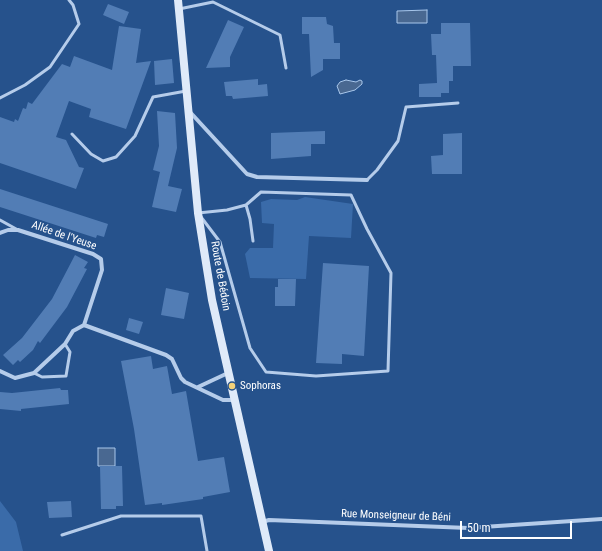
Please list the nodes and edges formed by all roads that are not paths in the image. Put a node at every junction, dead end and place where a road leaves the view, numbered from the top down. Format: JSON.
{"nodes":[{"id":1,"x":69,"y":0,"type":"edge"},
{"id":2,"x":178,"y":0,"type":"edge"},
{"id":3,"x":179,"y":9,"type":"junction"},
{"id":4,"x":286,"y":68,"type":"dead end"},
{"id":5,"x":187,"y":90,"type":"junction"},
{"id":6,"x":0,"y":98,"type":"edge"},
{"id":7,"x":458,"y":103,"type":"dead end"},
{"id":8,"x":189,"y":112,"type":"junction"},
{"id":9,"x":72,"y":134,"type":"dead end"},
{"id":10,"x":367,"y":180,"type":"joint"},
{"id":11,"x":246,"y":205,"type":"junction"},
{"id":12,"x":198,"y":213,"type":"junction"},
{"id":13,"x":0,"y":220,"type":"edge"},
{"id":14,"x":18,"y":230,"type":"junction"},
{"id":15,"x":0,"y":233,"type":"edge"},
{"id":16,"x":253,"y":241,"type":"dead end"},
{"id":17,"x":84,"y":325,"type":"junction"},
{"id":18,"x":65,"y":344,"type":"junction"},
{"id":19,"x":0,"y":372,"type":"edge"},
{"id":20,"x":228,"y":372,"type":"junction"},
{"id":21,"x":34,"y":373,"type":"junction"},
{"id":22,"x":198,"y":387,"type":"junction"},
{"id":23,"x":235,"y":400,"type":"junction"},
{"id":24,"x":602,"y":519,"type":"edge"},
{"id":25,"x":262,"y":522,"type":"junction"},
{"id":26,"x":62,"y":535,"type":"dead end"},
{"id":27,"x":207,"y":551,"type":"edge"},
{"id":28,"x":269,"y":551,"type":"edge"}],
"edges":[{"from":1,"to":6,"type":"lane"},
{"from":2,"to":3,"type":"main road","name":"Route de Bédoin"},
{"from":3,"to":4,"type":"lane"},
{"from":3,"to":5,"type":"main road","name":"Route de Bédoin"},
{"from":5,"to":8,"type":"main road","name":"Route de Bédoin"},
{"from":5,"to":9,"type":"lane"},
{"from":7,"to":10,"type":"lane"},
{"from":8,"to":10,"type":"street"},
{"from":8,"to":12,"type":"main road","name":"Route de Bédoin"},
{"from":11,"to":12,"type":"lane"},
{"from":11,"to":12,"type":"lane"},
{"from":11,"to":16,"type":"lane"},
{"from":12,"to":20,"type":"main road","name":"Route de Bédoin"},
{"from":13,"to":14,"type":"lane"},
{"from":14,"to":15,"type":"street","name":"Allée de l'Yeuse"},
{"from":14,"to":17,"type":"street","name":"Allée de l'Yeuse"},
{"from":17,"to":18,"type":"street"},
{"from":17,"to":22,"type":"street"},
{"from":18,"to":21,"type":"street"},
{"from":18,"to":21,"type":"lane"},
{"from":19,"to":21,"type":"street"},
{"from":20,"to":22,"type":"street"},
{"from":20,"to":23,"type":"main road","name":"Route de Bédoin"},
{"from":22,"to":23,"type":"street"},
{"from":23,"to":25,"type":"main road","name":"Route de Bédoin"},
{"from":24,"to":25,"type":"street","name":"Rue Monseigneur de Béni"},
{"from":25,"to":28,"type":"main road","name":"Route de Bédoin"},
{"from":26,"to":27,"type":"lane"}]}
